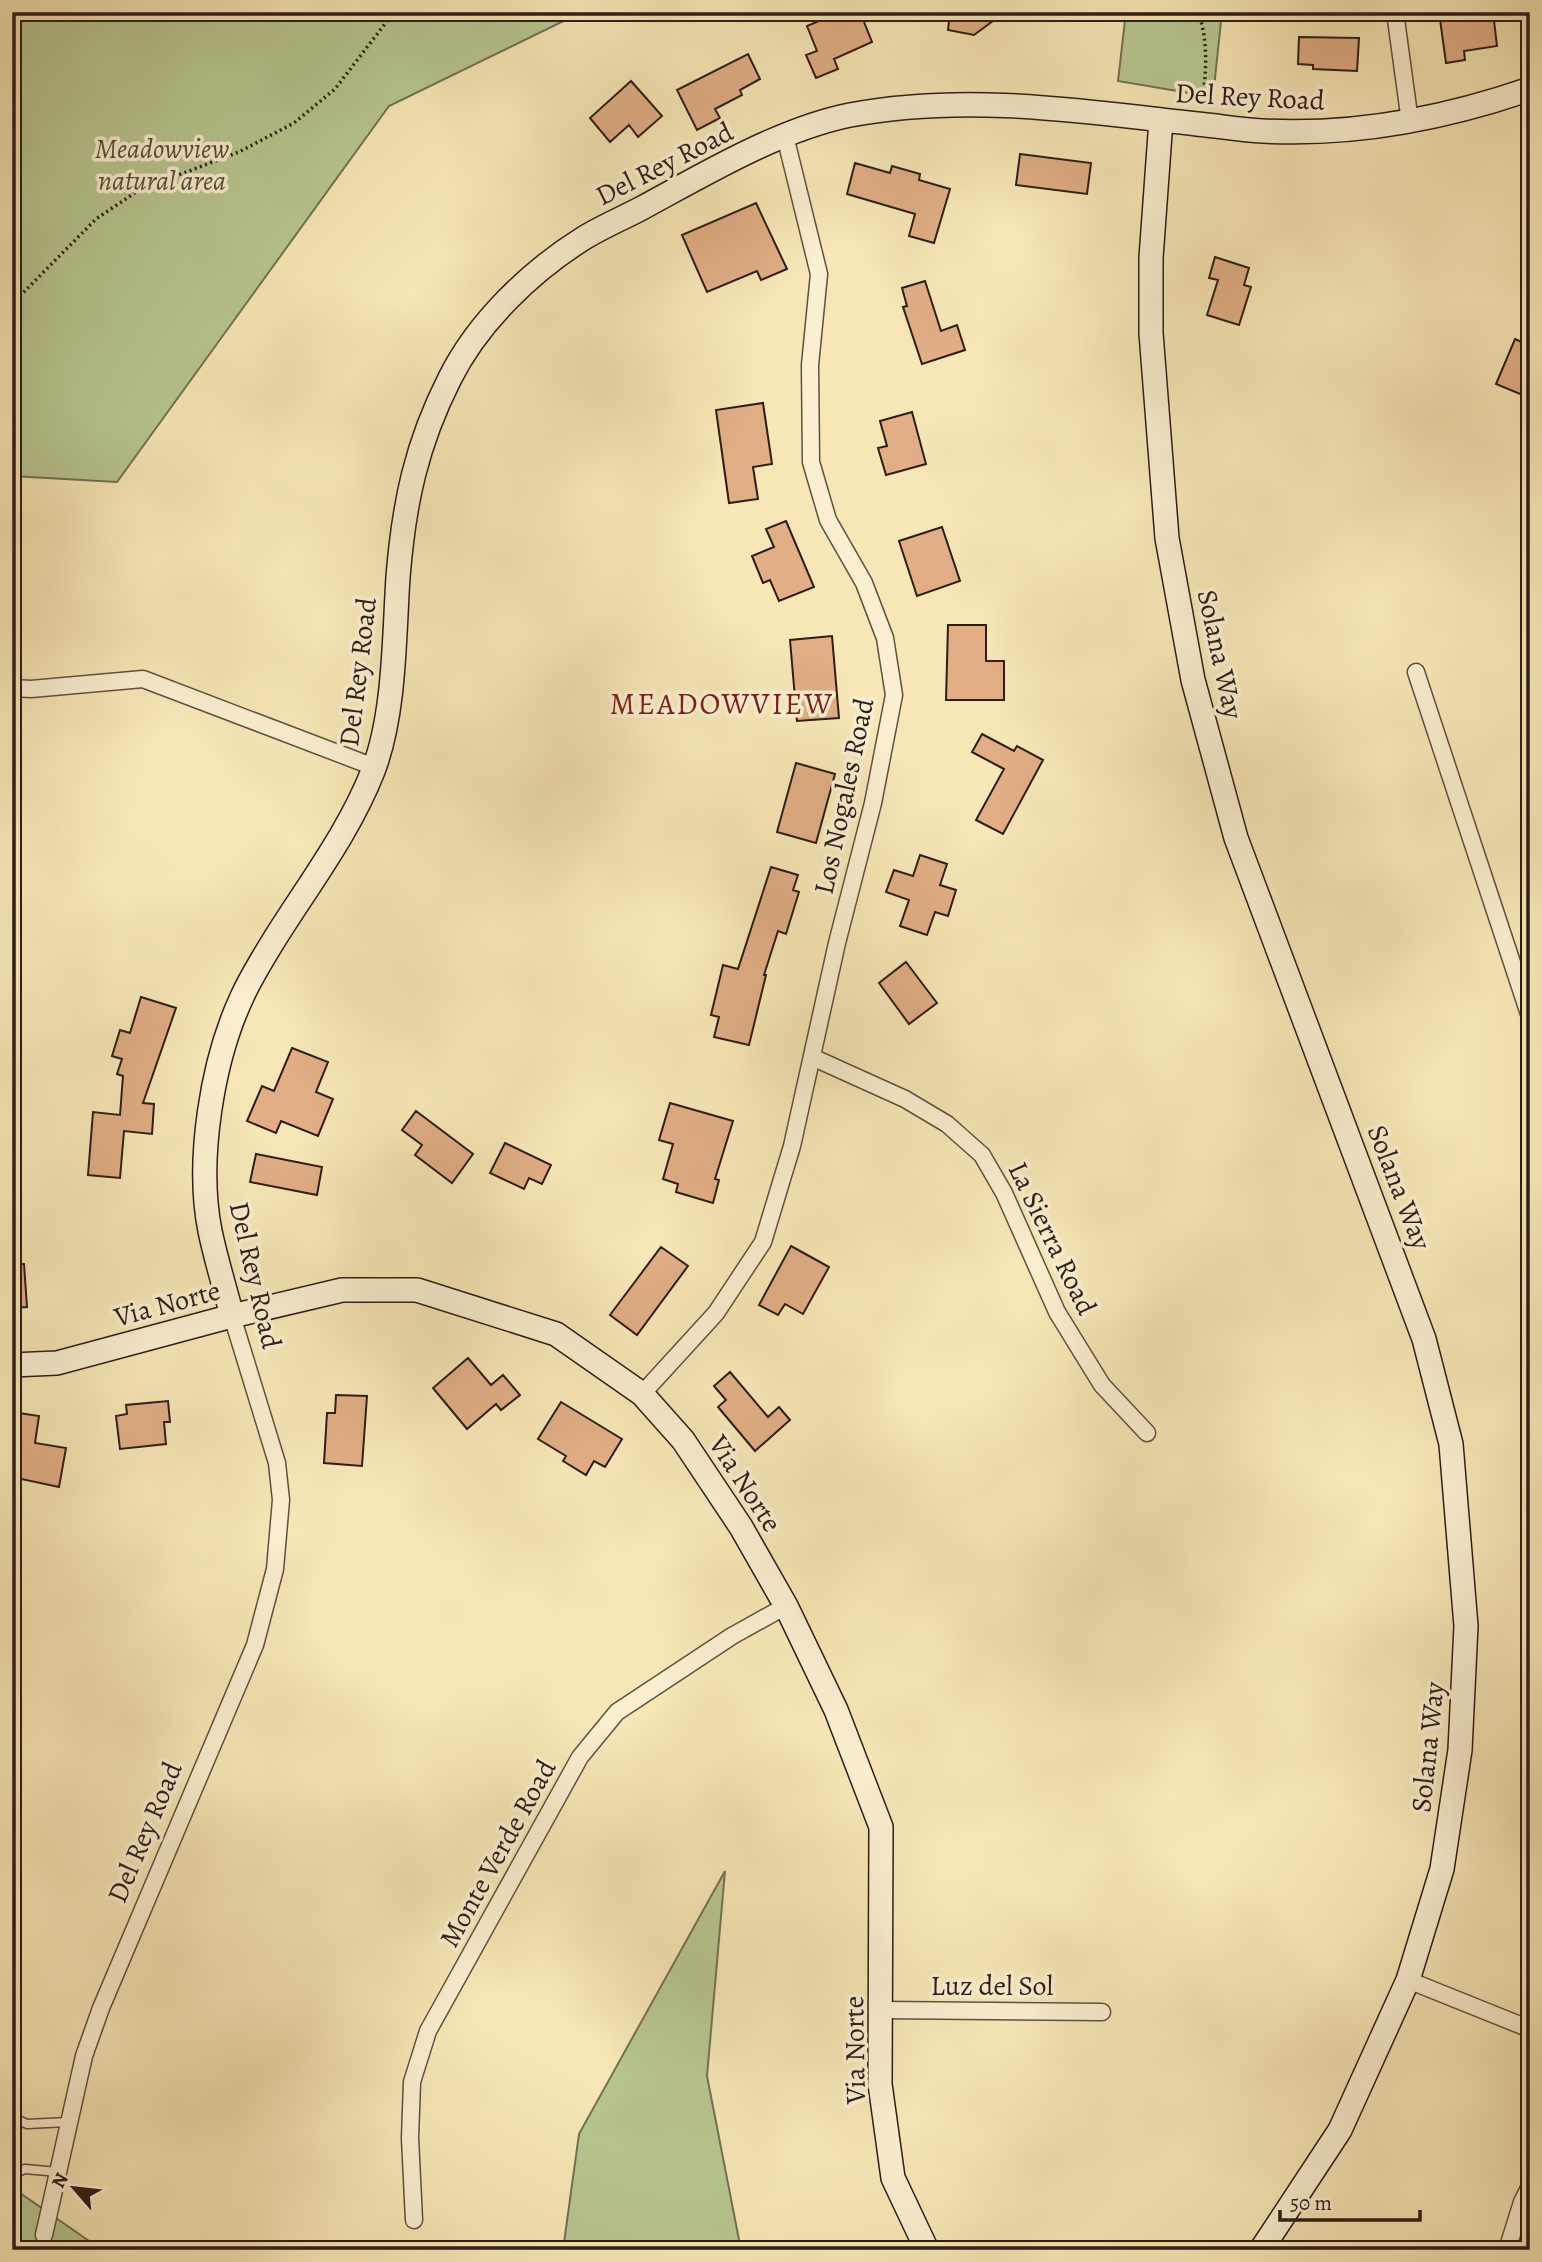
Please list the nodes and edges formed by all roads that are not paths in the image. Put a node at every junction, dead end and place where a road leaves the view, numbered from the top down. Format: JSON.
{"nodes":[{"id":1,"x":1395,"y":12,"type":"edge"},
{"id":2,"x":1530,"y":89,"type":"edge"},
{"id":3,"x":1161,"y":120,"type":"junction"},
{"id":4,"x":1410,"y":122,"type":"junction"},
{"id":5,"x":785,"y":136,"type":"junction"},
{"id":6,"x":1416,"y":672,"type":"dead end"},
{"id":7,"x":12,"y":688,"type":"edge"},
{"id":8,"x":374,"y":767,"type":"junction"},
{"id":9,"x":1530,"y":1017,"type":"edge"},
{"id":10,"x":813,"y":1057,"type":"junction"},
{"id":11,"x":232,"y":1316,"type":"junction"},
{"id":12,"x":12,"y":1364,"type":"edge"},
{"id":13,"x":642,"y":1394,"type":"junction"},
{"id":14,"x":1147,"y":1433,"type":"dead end"},
{"id":15,"x":786,"y":1606,"type":"junction"},
{"id":16,"x":1408,"y":1980,"type":"junction"},
{"id":17,"x":882,"y":2010,"type":"junction"},
{"id":18,"x":1102,"y":2012,"type":"dead end"},
{"id":19,"x":1530,"y":2029,"type":"edge"},
{"id":20,"x":12,"y":2117,"type":"edge"},
{"id":21,"x":68,"y":2122,"type":"junction"},
{"id":22,"x":58,"y":2172,"type":"junction"},
{"id":23,"x":12,"y":2174,"type":"edge"},
{"id":24,"x":1530,"y":2186,"type":"edge"},
{"id":25,"x":414,"y":2220,"type":"dead end"},
{"id":26,"x":44,"y":2235,"type":"dead end"},
{"id":27,"x":928,"y":2250,"type":"edge"},
{"id":28,"x":1261,"y":2250,"type":"edge"},
{"id":29,"x":1507,"y":2250,"type":"edge"}],
"edges":[{"from":1,"to":4,"type":"street"},
{"from":2,"to":4,"type":"street","name":"Del Rey Road"},
{"from":3,"to":4,"type":"street","name":"Del Rey Road"},
{"from":3,"to":5,"type":"street","name":"Del Rey Road"},
{"from":3,"to":16,"type":"street","name":"Solana Way"},
{"from":5,"to":8,"type":"street","name":"Del Rey Road"},
{"from":5,"to":10,"type":"street","name":"Los Nogales Road"},
{"from":6,"to":9,"type":"street"},
{"from":7,"to":8,"type":"street"},
{"from":8,"to":11,"type":"street","name":"Del Rey Road"},
{"from":10,"to":13,"type":"street","name":"Los Nogales Road"},
{"from":10,"to":14,"type":"street","name":"La Sierra Road"},
{"from":11,"to":12,"type":"street","name":"Via Norte"},
{"from":11,"to":13,"type":"street","name":"Via Norte"},
{"from":11,"to":21,"type":"street","name":"Del Rey Road"},
{"from":13,"to":15,"type":"street","name":"Via Norte"},
{"from":15,"to":17,"type":"street","name":"Via Norte"},
{"from":15,"to":25,"type":"street","name":"Monte Verde Road"},
{"from":16,"to":19,"type":"street"},
{"from":16,"to":28,"type":"street","name":"Solana Way"},
{"from":17,"to":18,"type":"street","name":"Luz del Sol"},
{"from":17,"to":27,"type":"street","name":"Via Norte"},
{"from":20,"to":21,"type":"lane"},
{"from":21,"to":22,"type":"street","name":"Del Rey Road"},
{"from":22,"to":23,"type":"lane"},
{"from":22,"to":26,"type":"street","name":"Del Rey Road"},
{"from":24,"to":29,"type":"street"}]}
